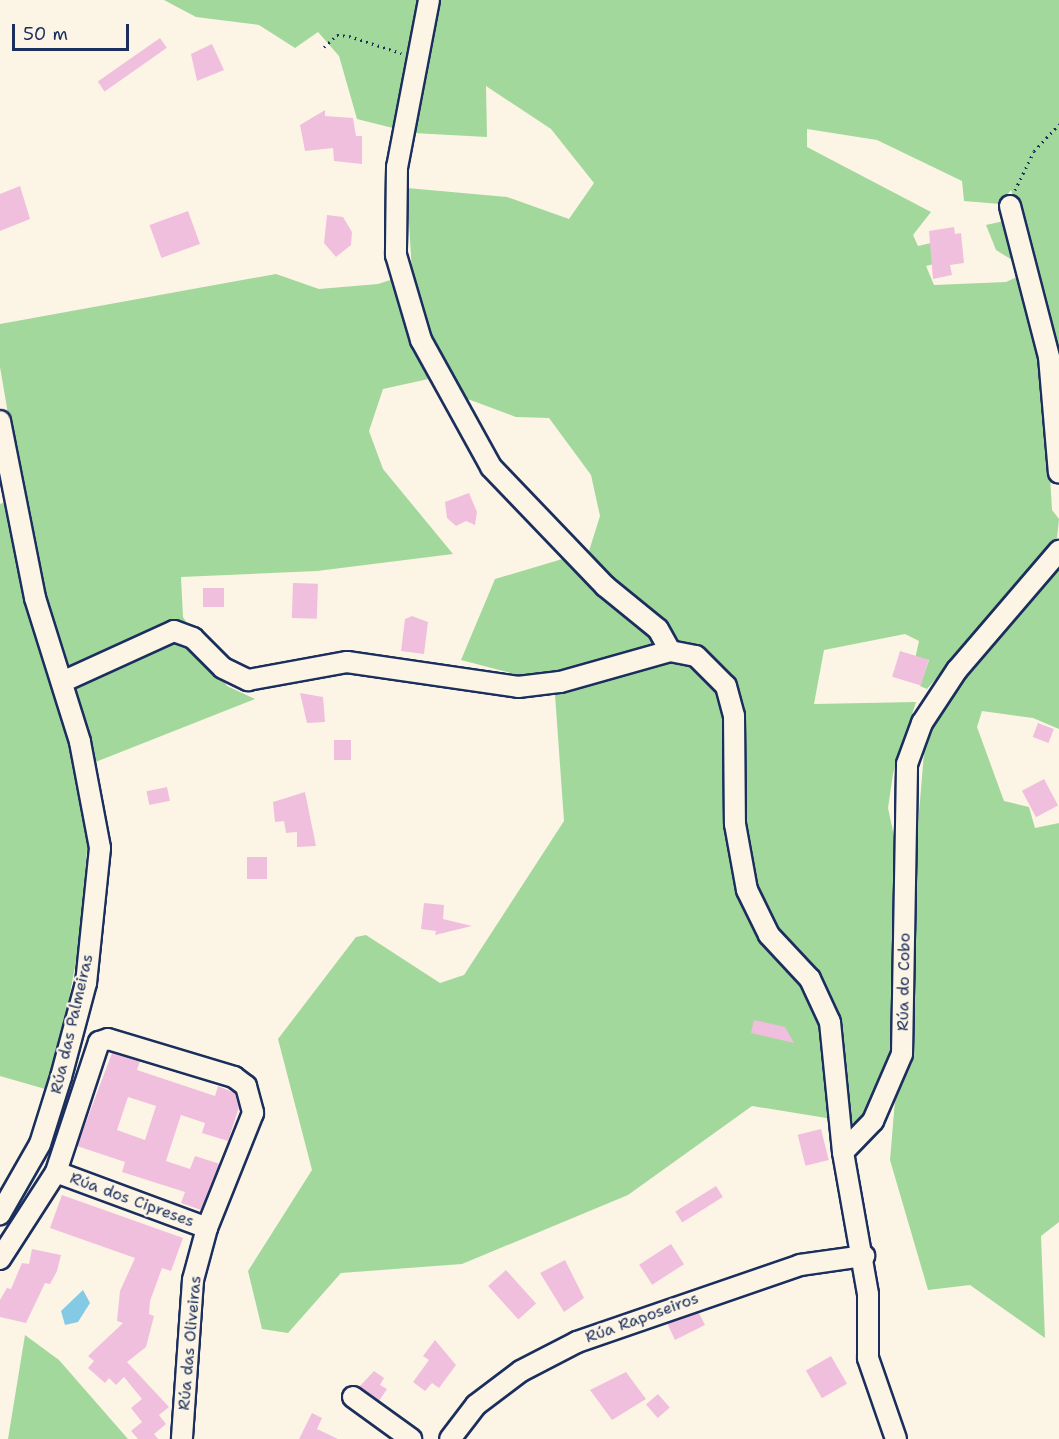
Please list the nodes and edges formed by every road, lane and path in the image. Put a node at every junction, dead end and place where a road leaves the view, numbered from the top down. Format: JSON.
{"nodes":[{"id":1,"x":429,"y":0,"type":"edge"},
{"id":2,"x":324,"y":47,"type":"dead end"},
{"id":3,"x":417,"y":57,"type":"junction"},
{"id":4,"x":1059,"y":124,"type":"edge"},
{"id":5,"x":1010,"y":206,"type":"joint"},
{"id":6,"x":0,"y":421,"type":"edge"},
{"id":7,"x":1059,"y":473,"type":"edge"},
{"id":8,"x":1059,"y":551,"type":"edge"},
{"id":9,"x":670,"y":651,"type":"junction"},
{"id":10,"x":62,"y":682,"type":"junction"},
{"id":11,"x":99,"y":1042,"type":"joint"},
{"id":12,"x":843,"y":1152,"type":"junction"},
{"id":13,"x":56,"y":1172,"type":"junction"},
{"id":14,"x":0,"y":1214,"type":"edge"},
{"id":15,"x":207,"y":1228,"type":"junction"},
{"id":16,"x":864,"y":1257,"type":"junction"},
{"id":17,"x":0,"y":1259,"type":"edge"},
{"id":18,"x":353,"y":1397,"type":"dead end"},
{"id":19,"x":182,"y":1439,"type":"edge"},
{"id":20,"x":411,"y":1439,"type":"edge"},
{"id":21,"x":450,"y":1439,"type":"edge"},
{"id":22,"x":896,"y":1439,"type":"edge"}],
"edges":[{"from":1,"to":3,"type":"street"},
{"from":2,"to":3,"type":"path"},
{"from":3,"to":9,"type":"street"},
{"from":4,"to":5,"type":"path"},
{"from":5,"to":7,"type":"street"},
{"from":6,"to":10,"type":"street","name":"Rúa das Palmeiras"},
{"from":8,"to":12,"type":"street","name":"Rúa do Cobo"},
{"from":9,"to":10,"type":"street"},
{"from":9,"to":12,"type":"street"},
{"from":10,"to":14,"type":"street","name":"Rúa das Palmeiras"},
{"from":11,"to":13,"type":"street","name":"Rúa das Palmeiras"},
{"from":11,"to":15,"type":"street","name":"Rúa das Oliveiras"},
{"from":12,"to":16,"type":"street"},
{"from":13,"to":15,"type":"street","name":"Rúa dos Cipreses"},
{"from":13,"to":17,"type":"street","name":"Rúa das Palmeiras"},
{"from":15,"to":19,"type":"street","name":"Rúa das Oliveiras"},
{"from":16,"to":21,"type":"street","name":"Rúa Raposeiros"},
{"from":16,"to":22,"type":"street"},
{"from":18,"to":20,"type":"street"}]}
